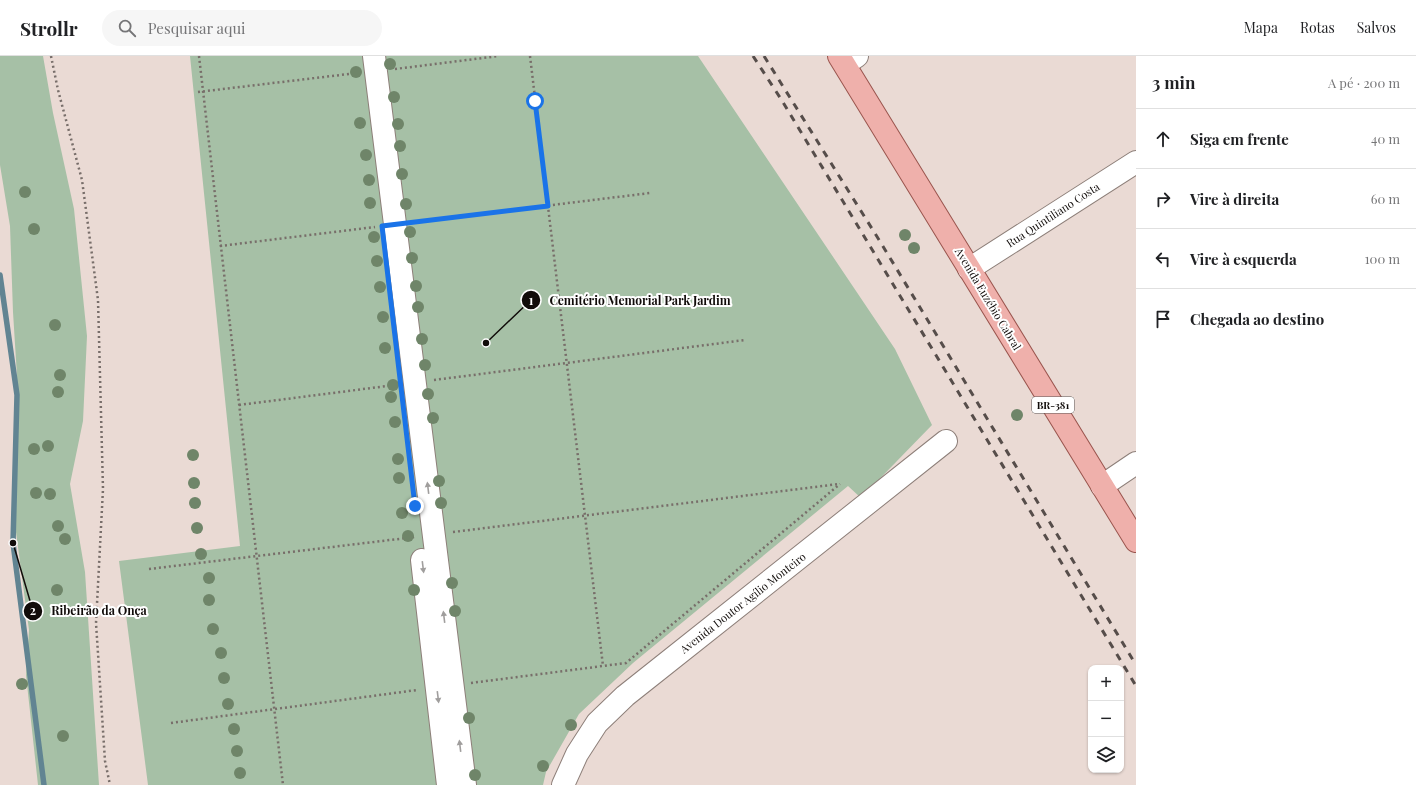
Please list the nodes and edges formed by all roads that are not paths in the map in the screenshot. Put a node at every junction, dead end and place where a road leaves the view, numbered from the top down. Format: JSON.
{"nodes":[{"id":1,"x":847,"y":59,"type":"edge"},
{"id":2,"x":369,"y":64,"type":"edge"},
{"id":3,"x":1136,"y":162,"type":"edge"},
{"id":4,"x":969,"y":269,"type":"junction"},
{"id":5,"x":946,"y":441,"type":"dead end"},
{"id":6,"x":1136,"y":463,"type":"edge"},
{"id":7,"x":1102,"y":486,"type":"junction"},
{"id":8,"x":1136,"y":541,"type":"edge"},
{"id":9,"x":444,"y":686,"type":"junction"},
{"id":10,"x":448,"y":785,"type":"edge"},
{"id":11,"x":465,"y":785,"type":"edge"},
{"id":12,"x":563,"y":785,"type":"edge"}],
"edges":[{"from":1,"to":4,"type":"main road","name":"Avenida Euzébio Cabral","number":"BR-381"},
{"from":2,"to":9,"type":"street"},
{"from":3,"to":4,"type":"street","name":"Rua Quintiliano Costa"},
{"from":4,"to":7,"type":"main road","name":"Avenida Euzébio Cabral","number":"BR-381"},
{"from":5,"to":12,"type":"street","name":"Avenida Doutor Agílio Monteiro"},
{"from":6,"to":7,"type":"street"},
{"from":7,"to":8,"type":"main road","name":"Avenida Euzébio Cabral","number":"BR-381"},
{"from":9,"to":10,"type":"street","one_way":true},
{"from":11,"to":9,"type":"street","one_way":true}]}
